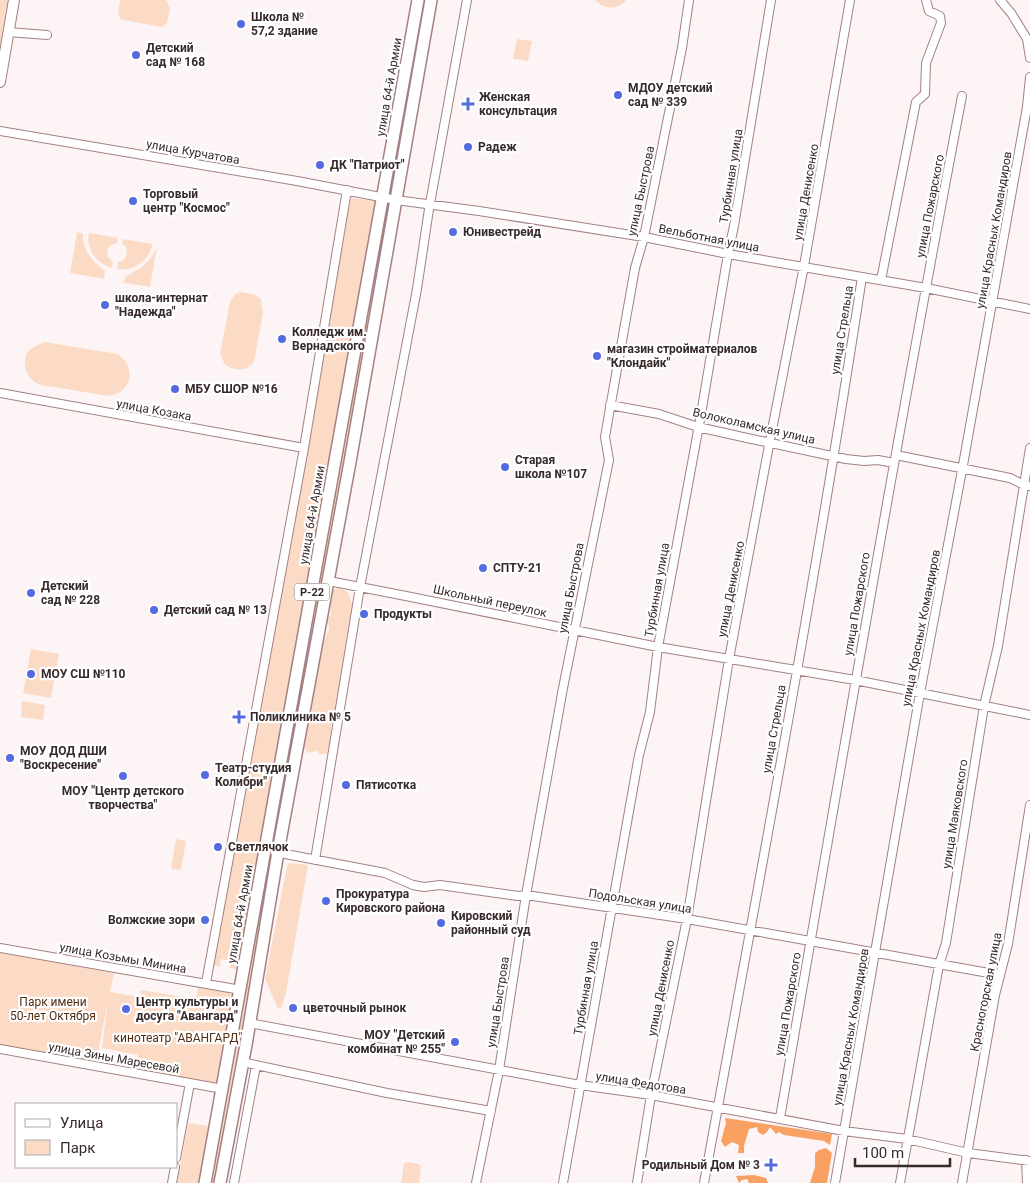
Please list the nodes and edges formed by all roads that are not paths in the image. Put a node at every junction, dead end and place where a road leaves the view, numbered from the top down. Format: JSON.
{"nodes":[{"id":1,"x":14,"y":0,"type":"edge"},
{"id":2,"x":418,"y":0,"type":"edge"},
{"id":3,"x":430,"y":0,"type":"edge"},
{"id":4,"x":467,"y":0,"type":"edge"},
{"id":5,"x":689,"y":0,"type":"edge"},
{"id":6,"x":771,"y":0,"type":"edge"},
{"id":7,"x":850,"y":0,"type":"edge"},
{"id":8,"x":926,"y":0,"type":"edge"},
{"id":9,"x":1000,"y":0,"type":"edge"},
{"id":10,"x":8,"y":32,"type":"junction"},
{"id":11,"x":47,"y":35,"type":"dead end"},
{"id":12,"x":1030,"y":58,"type":"edge"},
{"id":13,"x":1030,"y":77,"type":"edge"},
{"id":14,"x":0,"y":82,"type":"edge"},
{"id":15,"x":962,"y":96,"type":"dead end"},
{"id":16,"x":1028,"y":107,"type":"edge"},
{"id":17,"x":0,"y":131,"type":"edge"},
{"id":18,"x":347,"y":190,"type":"junction"},
{"id":19,"x":382,"y":197,"type":"junction"},
{"id":20,"x":396,"y":200,"type":"junction"},
{"id":21,"x":430,"y":204,"type":"junction"},
{"id":22,"x":644,"y":237,"type":"junction"},
{"id":23,"x":728,"y":254,"type":"junction"},
{"id":24,"x":804,"y":266,"type":"junction"},
{"id":25,"x":862,"y":277,"type":"junction"},
{"id":26,"x":881,"y":280,"type":"junction"},
{"id":27,"x":926,"y":288,"type":"junction"},
{"id":28,"x":992,"y":302,"type":"junction"},
{"id":29,"x":1030,"y":309,"type":"edge"},
{"id":30,"x":0,"y":393,"type":"edge"},
{"id":31,"x":610,"y":405,"type":"junction"},
{"id":32,"x":698,"y":427,"type":"junction"},
{"id":33,"x":770,"y":442,"type":"junction"},
{"id":34,"x":304,"y":448,"type":"junction"},
{"id":35,"x":1030,"y":448,"type":"edge"},
{"id":36,"x":835,"y":455,"type":"junction"},
{"id":37,"x":895,"y":459,"type":"junction"},
{"id":38,"x":963,"y":469,"type":"junction"},
{"id":39,"x":1027,"y":486,"type":"edge"},
{"id":40,"x":329,"y":582,"type":"junction"},
{"id":41,"x":360,"y":587,"type":"junction"},
{"id":42,"x":574,"y":630,"type":"junction"},
{"id":43,"x":658,"y":647,"type":"junction"},
{"id":44,"x":729,"y":660,"type":"junction"},
{"id":45,"x":796,"y":671,"type":"junction"},
{"id":46,"x":855,"y":680,"type":"junction"},
{"id":47,"x":920,"y":693,"type":"junction"},
{"id":48,"x":984,"y":706,"type":"junction"},
{"id":49,"x":1030,"y":715,"type":"edge"},
{"id":50,"x":289,"y":720,"type":"junction"},
{"id":51,"x":302,"y":723,"type":"junction"},
{"id":52,"x":1030,"y":805,"type":"edge"},
{"id":53,"x":266,"y":850,"type":"junction"},
{"id":54,"x":278,"y":852,"type":"junction"},
{"id":55,"x":315,"y":860,"type":"junction"},
{"id":56,"x":526,"y":894,"type":"junction"},
{"id":57,"x":612,"y":908,"type":"junction"},
{"id":58,"x":687,"y":919,"type":"junction"},
{"id":59,"x":751,"y":930,"type":"junction"},
{"id":60,"x":810,"y":942,"type":"junction"},
{"id":61,"x":0,"y":948,"type":"edge"},
{"id":62,"x":875,"y":953,"type":"junction"},
{"id":63,"x":939,"y":965,"type":"junction"},
{"id":64,"x":1000,"y":975,"type":"junction"},
{"id":65,"x":206,"y":983,"type":"junction"},
{"id":66,"x":241,"y":990,"type":"junction"},
{"id":67,"x":249,"y":1023,"type":"junction"},
{"id":68,"x":0,"y":1049,"type":"edge"},
{"id":69,"x":242,"y":1062,"type":"junction"},
{"id":70,"x":256,"y":1066,"type":"junction"},
{"id":71,"x":499,"y":1070,"type":"junction"},
{"id":72,"x":190,"y":1083,"type":"junction"},
{"id":73,"x":580,"y":1085,"type":"junction"},
{"id":74,"x":223,"y":1089,"type":"junction"},
{"id":75,"x":651,"y":1095,"type":"junction"},
{"id":76,"x":718,"y":1108,"type":"junction"},
{"id":77,"x":490,"y":1111,"type":"junction"},
{"id":78,"x":780,"y":1118,"type":"junction"},
{"id":79,"x":844,"y":1131,"type":"junction"},
{"id":80,"x":907,"y":1138,"type":"junction"},
{"id":81,"x":178,"y":1147,"type":"edge"},
{"id":82,"x":968,"y":1152,"type":"junction"},
{"id":83,"x":1028,"y":1161,"type":"edge"},
{"id":84,"x":175,"y":1168,"type":"edge"},
{"id":85,"x":172,"y":1183,"type":"edge"},
{"id":86,"x":206,"y":1183,"type":"edge"},
{"id":87,"x":220,"y":1183,"type":"edge"},
{"id":88,"x":234,"y":1183,"type":"edge"},
{"id":89,"x":476,"y":1183,"type":"edge"},
{"id":90,"x":563,"y":1183,"type":"edge"},
{"id":91,"x":637,"y":1183,"type":"edge"},
{"id":92,"x":704,"y":1183,"type":"edge"},
{"id":93,"x":835,"y":1183,"type":"edge"},
{"id":94,"x":900,"y":1183,"type":"edge"},
{"id":95,"x":962,"y":1183,"type":"edge"},
{"id":96,"x":1027,"y":1183,"type":"edge"}],
"edges":[{"from":1,"to":10,"type":"main road"},
{"from":2,"to":19,"type":"highway","name":"улица 64-й Армии","number":"Р-22"},
{"from":3,"to":20,"type":"highway","number":"Р-22"},
{"from":4,"to":21,"type":"street"},
{"from":5,"to":22,"type":"street","name":"улица Быстрова"},
{"from":6,"to":23,"type":"street","name":"Турбинная улица"},
{"from":7,"to":24,"type":"street","name":"улица Денисенко"},
{"from":8,"to":26,"type":"street"},
{"from":9,"to":12,"type":"street"},
{"from":10,"to":11,"type":"street"},
{"from":10,"to":14,"type":"main road"},
{"from":13,"to":16,"type":"street","name":"улица Красных Командиров"},
{"from":15,"to":27,"type":"street","name":"улица Пожарского"},
{"from":16,"to":28,"type":"street","name":"улица Красных Командиров"},
{"from":17,"to":18,"type":"street","name":"улица Курчатова"},
{"from":18,"to":19,"type":"street","name":"улица Курчатова"},
{"from":18,"to":34,"type":"street"},
{"from":19,"to":20,"type":"street","name":"Вельботная улица"},
{"from":19,"to":50,"type":"highway","name":"улица 64-й Армии","number":"Р-22"},
{"from":20,"to":21,"type":"street","name":"Вельботная улица"},
{"from":20,"to":40,"type":"highway","number":"Р-22"},
{"from":21,"to":22,"type":"street","name":"Вельботная улица"},
{"from":21,"to":41,"type":"street"},
{"from":22,"to":23,"type":"street","name":"Вельботная улица"},
{"from":22,"to":31,"type":"street","name":"улица Быстрова"},
{"from":23,"to":24,"type":"street","name":"Вельботная улица"},
{"from":23,"to":32,"type":"street","name":"Турбинная улица"},
{"from":24,"to":25,"type":"street","name":"Вельботная улица"},
{"from":24,"to":33,"type":"street","name":"улица Денисенко"},
{"from":25,"to":26,"type":"street","name":"Вельботная улица"},
{"from":25,"to":36,"type":"street","name":"улица Стрельца"},
{"from":26,"to":27,"type":"street","name":"Вельботная улица"},
{"from":27,"to":28,"type":"street","name":"Вельботная улица"},
{"from":27,"to":37,"type":"street","name":"улица Пожарского"},
{"from":28,"to":29,"type":"street","name":"Вельботная улица"},
{"from":28,"to":38,"type":"street","name":"улица Красных Командиров"},
{"from":30,"to":34,"type":"street","name":"улица Козака"},
{"from":31,"to":32,"type":"street","name":"Волоколамская улица"},
{"from":31,"to":42,"type":"street","name":"улица Быстрова"},
{"from":32,"to":33,"type":"street","name":"Волоколамская улица"},
{"from":32,"to":43,"type":"street","name":"Турбинная улица"},
{"from":33,"to":36,"type":"street","name":"Волоколамская улица"},
{"from":33,"to":44,"type":"street","name":"улица Денисенко"},
{"from":34,"to":65,"type":"street"},
{"from":35,"to":39,"type":"street","name":"улица Маяковского"},
{"from":36,"to":37,"type":"street","name":"Волоколамская улица"},
{"from":36,"to":45,"type":"street","name":"улица Стрельца"},
{"from":37,"to":38,"type":"street","name":"Волоколамская улица"},
{"from":37,"to":46,"type":"street","name":"улица Пожарского"},
{"from":38,"to":39,"type":"street","name":"Волоколамская улица"},
{"from":38,"to":47,"type":"street","name":"улица Красных Командиров"},
{"from":39,"to":48,"type":"street","name":"улица Маяковского"},
{"from":40,"to":41,"type":"street","name":"Школьный переулок"},
{"from":40,"to":51,"type":"highway","number":"Р-22"},
{"from":41,"to":42,"type":"street","name":"Школьный переулок"},
{"from":41,"to":55,"type":"street"},
{"from":42,"to":43,"type":"street","name":"Школьный переулок"},
{"from":42,"to":56,"type":"street","name":"улица Быстрова"},
{"from":43,"to":44,"type":"street","name":"Школьный переулок"},
{"from":43,"to":57,"type":"street","name":"Турбинная улица"},
{"from":44,"to":45,"type":"street","name":"Школьный переулок"},
{"from":44,"to":58,"type":"street","name":"улица Денисенко"},
{"from":45,"to":46,"type":"street","name":"Школьный переулок"},
{"from":45,"to":59,"type":"street","name":"улица Стрельца"},
{"from":46,"to":47,"type":"street","name":"Школьный переулок"},
{"from":46,"to":60,"type":"street","name":"улица Пожарского"},
{"from":47,"to":48,"type":"street","name":"Школьный переулок"},
{"from":47,"to":62,"type":"street","name":"улица Красных Командиров"},
{"from":48,"to":49,"type":"street","name":"Школьный переулок"},
{"from":48,"to":63,"type":"street","name":"улица Маяковского"},
{"from":50,"to":51,"type":"highway"},
{"from":50,"to":53,"type":"highway","name":"улица 64-й Армии","number":"Р-22"},
{"from":51,"to":54,"type":"highway","number":"Р-22"},
{"from":52,"to":64,"type":"street","name":"Красногорская улица"},
{"from":53,"to":54,"type":"street","name":"Подольская улица"},
{"from":53,"to":66,"type":"highway","name":"улица 64-й Армии","number":"Р-22"},
{"from":54,"to":55,"type":"street","name":"Подольская улица"},
{"from":54,"to":67,"type":"highway","number":"Р-22"},
{"from":55,"to":56,"type":"street","name":"Подольская улица"},
{"from":56,"to":57,"type":"street","name":"Подольская улица"},
{"from":56,"to":71,"type":"street","name":"улица Быстрова"},
{"from":57,"to":58,"type":"street","name":"Подольская улица"},
{"from":57,"to":73,"type":"street","name":"Турбинная улица"},
{"from":58,"to":59,"type":"street","name":"Подольская улица"},
{"from":58,"to":75,"type":"street","name":"улица Денисенко"},
{"from":59,"to":60,"type":"street","name":"Подольская улица"},
{"from":59,"to":76,"type":"street","name":"улица Стрельца"},
{"from":60,"to":62,"type":"street","name":"Подольская улица"},
{"from":60,"to":78,"type":"street","name":"улица Пожарского"},
{"from":61,"to":65,"type":"street","name":"улица Козьмы Минина"},
{"from":62,"to":63,"type":"street","name":"Подольская улица"},
{"from":62,"to":79,"type":"street","name":"улица Красных Командиров"},
{"from":63,"to":64,"type":"street","name":"Подольская улица"},
{"from":63,"to":80,"type":"street","name":"улица Маяковского"},
{"from":64,"to":82,"type":"street","name":"Красногорская улица"},
{"from":65,"to":66,"type":"street","name":"улица Козьмы Минина"},
{"from":66,"to":74,"type":"highway","name":"улица 64-й Армии","number":"Р-22"},
{"from":67,"to":69,"type":"highway","number":"Р-22"},
{"from":67,"to":71,"type":"street","name":"улица Федотова"},
{"from":68,"to":72,"type":"street","name":"улица Зины Маресевой"},
{"from":69,"to":70,"type":"street"},
{"from":69,"to":87,"type":"highway","number":"Р-22"},
{"from":70,"to":77,"type":"street"},
{"from":70,"to":88,"type":"street"},
{"from":71,"to":73,"type":"street","name":"улица Федотова"},
{"from":71,"to":77,"type":"street","name":"улица Быстрова"},
{"from":72,"to":74,"type":"street","name":"улица Зины Маресевой"},
{"from":72,"to":81,"type":"street"},
{"from":73,"to":75,"type":"street","name":"улица Федотова"},
{"from":73,"to":90,"type":"street","name":"Турбинная улица"},
{"from":74,"to":86,"type":"highway","name":"улица 64-й Армии","number":"Р-22"},
{"from":75,"to":76,"type":"street","name":"улица Федотова"},
{"from":75,"to":91,"type":"street","name":"улица Денисенко"},
{"from":76,"to":78,"type":"street","name":"улица Федотова"},
{"from":76,"to":92,"type":"street","name":"улица Стрельца"},
{"from":77,"to":89,"type":"street","name":"улица Быстрова"},
{"from":78,"to":79,"type":"street","name":"улица Федотова"},
{"from":79,"to":80,"type":"street","name":"улица Федотова"},
{"from":79,"to":93,"type":"street","name":"улица Красных Командиров"},
{"from":80,"to":82,"type":"street","name":"улица Федотова"},
{"from":80,"to":94,"type":"street","name":"улица Маяковского"},
{"from":82,"to":83,"type":"street","name":"улица Федотова"},
{"from":82,"to":95,"type":"street","name":"Красногорская улица"},
{"from":83,"to":96,"type":"street"},
{"from":84,"to":85,"type":"street"}]}
